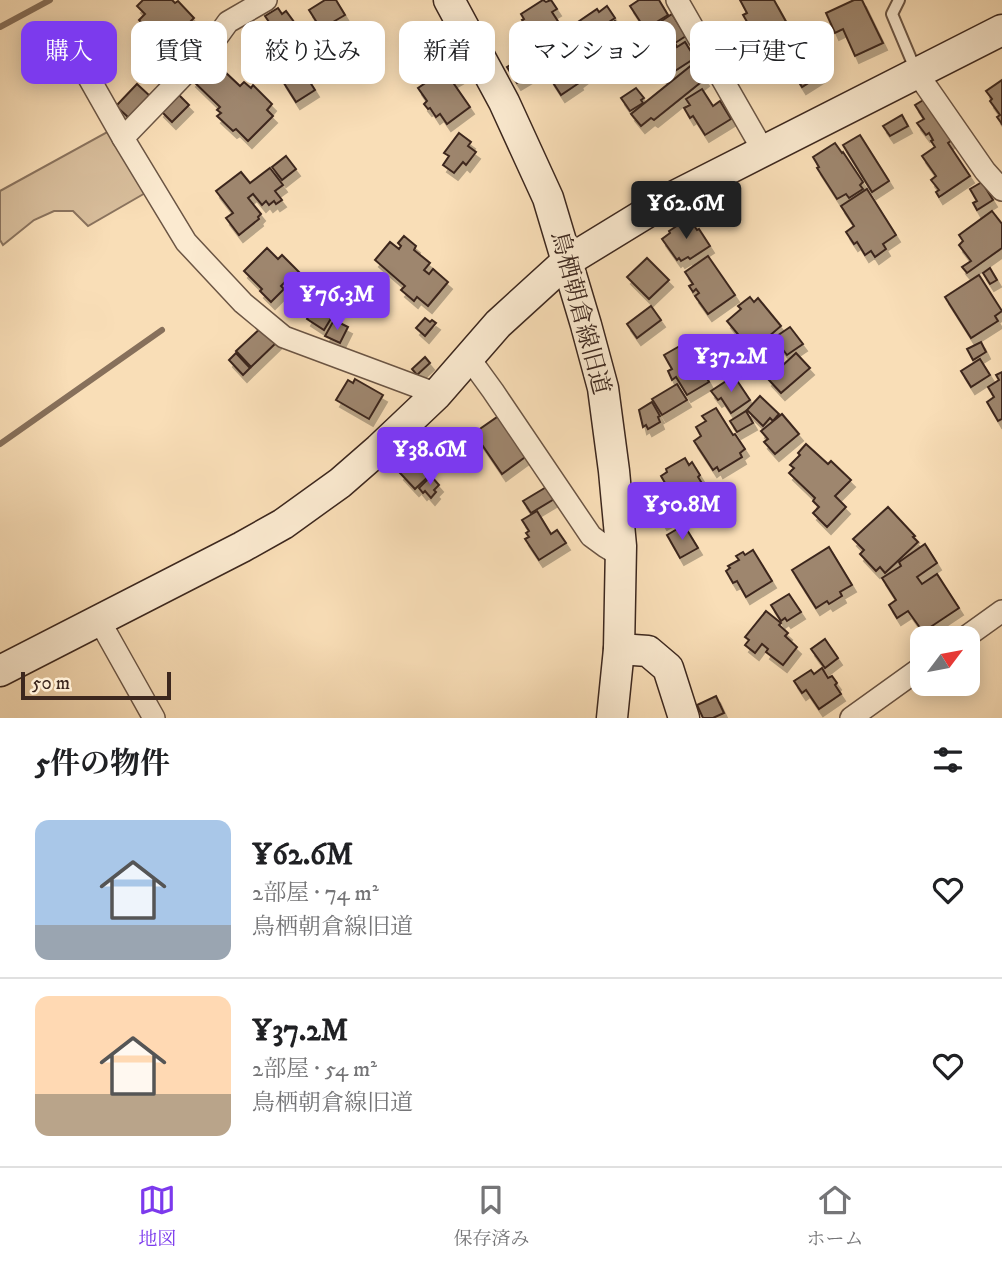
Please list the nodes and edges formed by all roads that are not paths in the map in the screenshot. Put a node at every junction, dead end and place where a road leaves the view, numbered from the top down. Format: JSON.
{"nodes":[{"id":1,"x":266,"y":0,"type":"edge"},
{"id":2,"x":449,"y":0,"type":"edge"},
{"id":3,"x":677,"y":0,"type":"edge"},
{"id":4,"x":899,"y":0,"type":"edge"},
{"id":5,"x":1002,"y":30,"type":"edge"},
{"id":6,"x":917,"y":73,"type":"junction"},
{"id":7,"x":92,"y":84,"type":"edge"},
{"id":8,"x":123,"y":138,"type":"junction"},
{"id":9,"x":764,"y":152,"type":"junction"},
{"id":10,"x":1002,"y":190,"type":"edge"},
{"id":11,"x":566,"y":262,"type":"junction"},
{"id":12,"x":469,"y":358,"type":"junction"},
{"id":13,"x":437,"y":394,"type":"junction"},
{"id":14,"x":621,"y":555,"type":"junction"},
{"id":15,"x":1002,"y":611,"type":"edge"},
{"id":16,"x":99,"y":620,"type":"junction"},
{"id":17,"x":980,"y":627,"type":"edge"},
{"id":18,"x":619,"y":649,"type":"junction"},
{"id":19,"x":0,"y":671,"type":"edge"},
{"id":20,"x":910,"y":676,"type":"edge"},
{"id":21,"x":154,"y":718,"type":"edge"},
{"id":22,"x":612,"y":718,"type":"edge"},
{"id":23,"x":684,"y":718,"type":"edge"},
{"id":24,"x":851,"y":718,"type":"edge"}],
"edges":[{"from":1,"to":8,"type":"street"},
{"from":2,"to":11,"type":"street","name":"鳥栖朝倉線旧道"},
{"from":3,"to":9,"type":"street"},
{"from":4,"to":6,"type":"lane"},
{"from":5,"to":6,"type":"street"},
{"from":6,"to":9,"type":"street"},
{"from":6,"to":10,"type":"street"},
{"from":7,"to":8,"type":"street"},
{"from":8,"to":13,"type":"street"},
{"from":9,"to":11,"type":"street"},
{"from":11,"to":12,"type":"street"},
{"from":11,"to":14,"type":"street","name":"鳥栖朝倉線旧道"},
{"from":12,"to":13,"type":"street"},
{"from":12,"to":14,"type":"street"},
{"from":13,"to":16,"type":"street"},
{"from":14,"to":18,"type":"street","name":"鳥栖朝倉線旧道"},
{"from":15,"to":17,"type":"street"},
{"from":16,"to":19,"type":"street"},
{"from":16,"to":21,"type":"street"},
{"from":18,"to":22,"type":"street","name":"鳥栖朝倉線旧道"},
{"from":18,"to":23,"type":"street"},
{"from":20,"to":24,"type":"street"}]}
